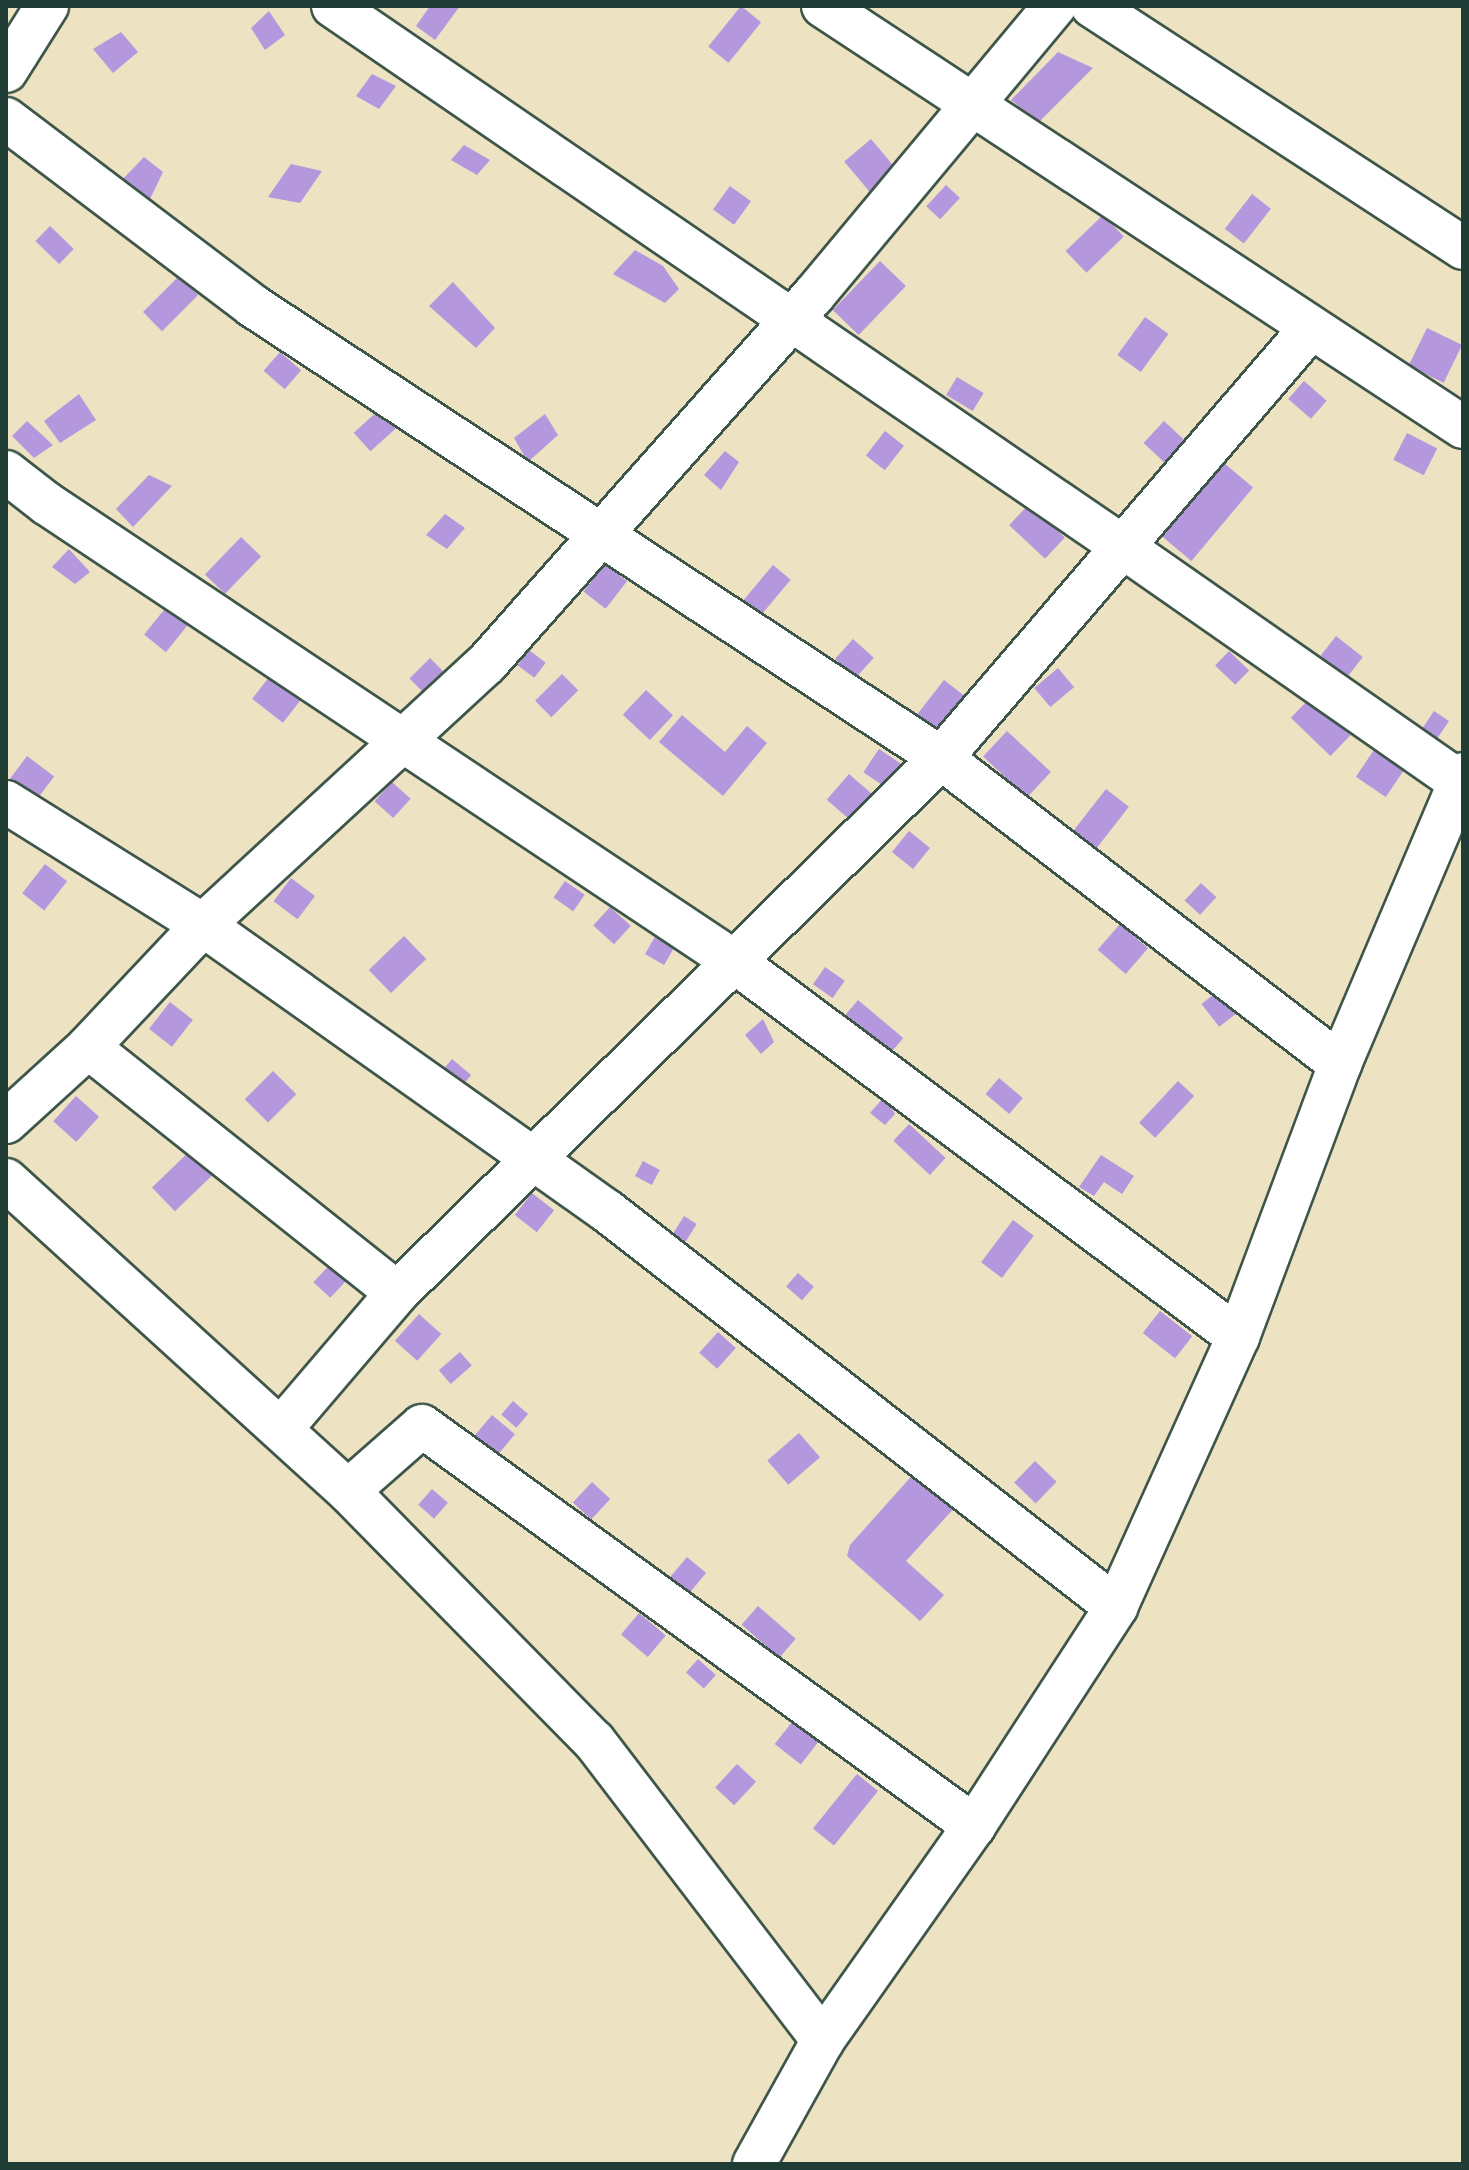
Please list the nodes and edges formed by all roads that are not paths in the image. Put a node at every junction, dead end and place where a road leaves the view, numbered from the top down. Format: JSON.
{"nodes":[{"id":1,"x":25,"y":6,"type":"edge"},
{"id":2,"x":47,"y":6,"type":"edge"},
{"id":3,"x":333,"y":6,"type":"edge"},
{"id":4,"x":823,"y":6,"type":"edge"},
{"id":5,"x":1055,"y":6,"type":"edge"},
{"id":6,"x":1092,"y":6,"type":"edge"},
{"id":7,"x":6,"y":9,"type":"edge"},
{"id":8,"x":6,"y":71,"type":"edge"},
{"id":9,"x":974,"y":105,"type":"junction"},
{"id":10,"x":6,"y":119,"type":"edge"},
{"id":11,"x":1463,"y":248,"type":"edge"},
{"id":12,"x":791,"y":322,"type":"junction"},
{"id":13,"x":1310,"y":329,"type":"junction"},
{"id":14,"x":1463,"y":427,"type":"edge"},
{"id":15,"x":6,"y":472,"type":"edge"},
{"id":16,"x":601,"y":535,"type":"junction"},
{"id":17,"x":1123,"y":547,"type":"junction"},
{"id":18,"x":405,"y":739,"type":"junction"},
{"id":19,"x":941,"y":758,"type":"junction"},
{"id":20,"x":1462,"y":778,"type":"edge"},
{"id":21,"x":6,"y":802,"type":"edge"},
{"id":22,"x":203,"y":925,"type":"junction"},
{"id":23,"x":735,"y":962,"type":"junction"},
{"id":24,"x":88,"y":1047,"type":"junction"},
{"id":25,"x":1340,"y":1064,"type":"junction"},
{"id":26,"x":6,"y":1122,"type":"edge"},
{"id":27,"x":535,"y":1159,"type":"junction"},
{"id":28,"x":6,"y":1180,"type":"edge"},
{"id":29,"x":397,"y":1293,"type":"junction"},
{"id":30,"x":1238,"y":1337,"type":"junction"},
{"id":31,"x":281,"y":1429,"type":"junction"},
{"id":32,"x":348,"y":1491,"type":"junction"},
{"id":33,"x":1116,"y":1607,"type":"junction"},
{"id":34,"x":974,"y":1826,"type":"junction"},
{"id":35,"x":823,"y":2040,"type":"junction"},
{"id":36,"x":754,"y":2164,"type":"edge"}],
"edges":[{"from":1,"to":7,"type":"street"},
{"from":2,"to":8,"type":"street"},
{"from":3,"to":12,"type":"street"},
{"from":4,"to":9,"type":"street"},
{"from":5,"to":9,"type":"street"},
{"from":6,"to":11,"type":"street"},
{"from":9,"to":12,"type":"street"},
{"from":9,"to":13,"type":"street"},
{"from":10,"to":16,"type":"street"},
{"from":12,"to":16,"type":"street"},
{"from":12,"to":17,"type":"street"},
{"from":13,"to":14,"type":"street"},
{"from":13,"to":17,"type":"street"},
{"from":15,"to":18,"type":"street"},
{"from":16,"to":18,"type":"street"},
{"from":16,"to":19,"type":"street"},
{"from":17,"to":19,"type":"street"},
{"from":17,"to":20,"type":"street"},
{"from":18,"to":22,"type":"street"},
{"from":18,"to":23,"type":"street"},
{"from":19,"to":23,"type":"street"},
{"from":19,"to":25,"type":"street"},
{"from":20,"to":25,"type":"street"},
{"from":21,"to":22,"type":"street"},
{"from":22,"to":24,"type":"street"},
{"from":22,"to":27,"type":"street"},
{"from":23,"to":27,"type":"street"},
{"from":23,"to":30,"type":"street"},
{"from":24,"to":26,"type":"street"},
{"from":24,"to":29,"type":"street"},
{"from":25,"to":30,"type":"street"},
{"from":27,"to":29,"type":"street"},
{"from":27,"to":33,"type":"street"},
{"from":28,"to":31,"type":"street"},
{"from":29,"to":31,"type":"street"},
{"from":30,"to":33,"type":"street"},
{"from":31,"to":32,"type":"street"},
{"from":32,"to":34,"type":"street"},
{"from":32,"to":35,"type":"street"},
{"from":33,"to":34,"type":"street"},
{"from":34,"to":35,"type":"street"},
{"from":35,"to":36,"type":"street"}]}
